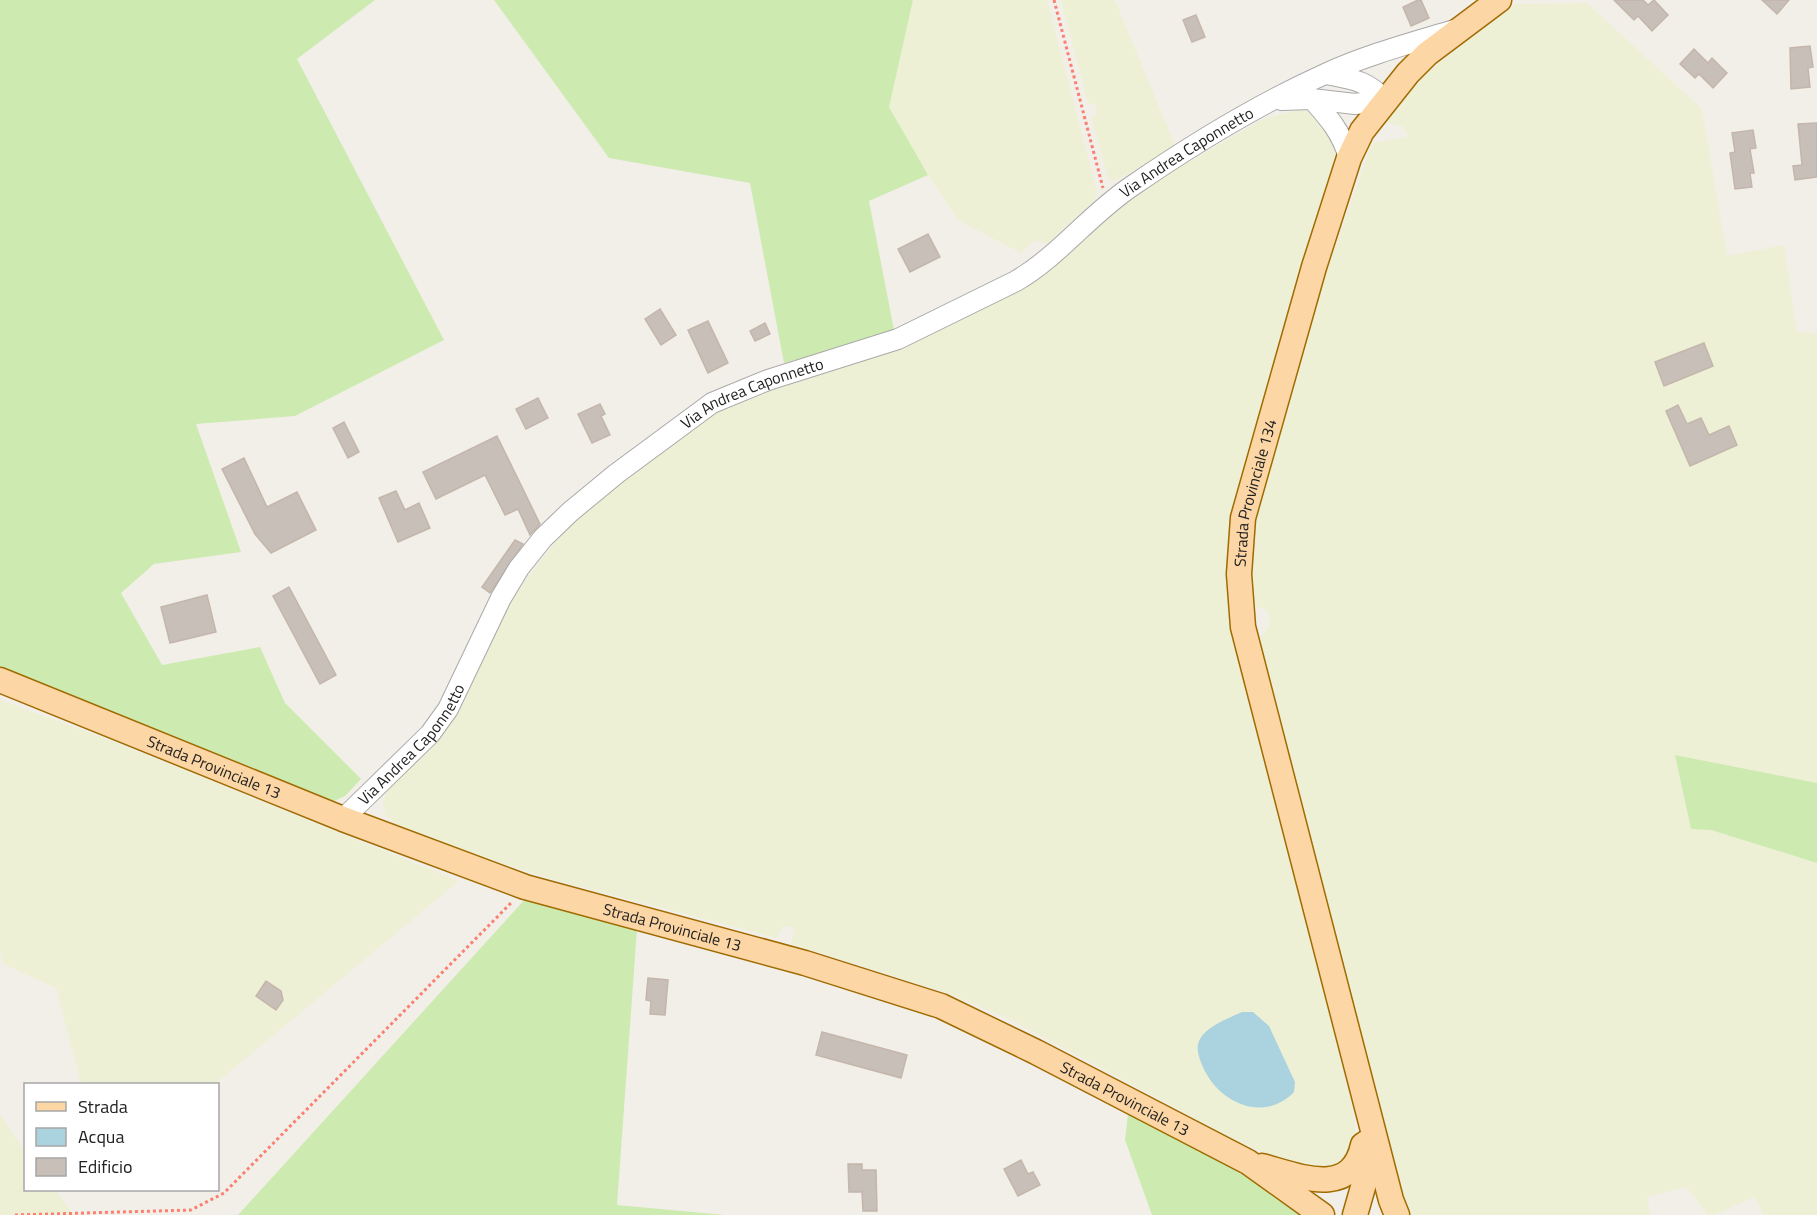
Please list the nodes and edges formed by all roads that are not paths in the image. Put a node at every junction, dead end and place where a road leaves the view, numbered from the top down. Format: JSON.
{"nodes":[{"id":1,"x":1499,"y":0,"type":"edge"},
{"id":2,"x":1459,"y":29,"type":"junction"},
{"id":3,"x":1325,"y":74,"type":"junction"},
{"id":4,"x":1312,"y":99,"type":"junction"},
{"id":5,"x":1275,"y":100,"type":"junction"},
{"id":6,"x":1384,"y":100,"type":"junction"},
{"id":7,"x":1349,"y":158,"type":"junction"},
{"id":8,"x":0,"y":680,"type":"edge"},
{"id":9,"x":343,"y":819,"type":"junction"},
{"id":10,"x":1350,"y":1046,"type":"junction"},
{"id":11,"x":1365,"y":1137,"type":"junction"},
{"id":12,"x":1248,"y":1162,"type":"junction"},
{"id":13,"x":1389,"y":1210,"type":"edge"},
{"id":14,"x":1323,"y":1215,"type":"edge"},
{"id":15,"x":1355,"y":1215,"type":"edge"}],
"edges":[{"from":1,"to":2,"type":"main road","name":"Strada Provinciale 134"},
{"from":2,"to":3,"type":"street","name":"Via Andrea Caponnetto"},
{"from":2,"to":6,"type":"main road","name":"Strada Provinciale 134"},
{"from":3,"to":5,"type":"street","name":"Via Andrea Caponnetto"},
{"from":3,"to":6,"type":"street"},
{"from":4,"to":5,"type":"street"},
{"from":4,"to":6,"type":"street"},
{"from":4,"to":7,"type":"street"},
{"from":5,"to":9,"type":"street","name":"Via Andrea Caponnetto"},
{"from":6,"to":7,"type":"main road","name":"Strada Provinciale 134"},
{"from":7,"to":10,"type":"main road","name":"Strada Provinciale 134"},
{"from":8,"to":9,"type":"main road","name":"Strada Provinciale 13"},
{"from":9,"to":12,"type":"main road","name":"Strada Provinciale 13"},
{"from":10,"to":11,"type":"main road"},
{"from":10,"to":13,"type":"main road"},
{"from":11,"to":12,"type":"main road"},
{"from":11,"to":15,"type":"main road"},
{"from":12,"to":14,"type":"main road","name":"Strada Provinciale 13"}]}
